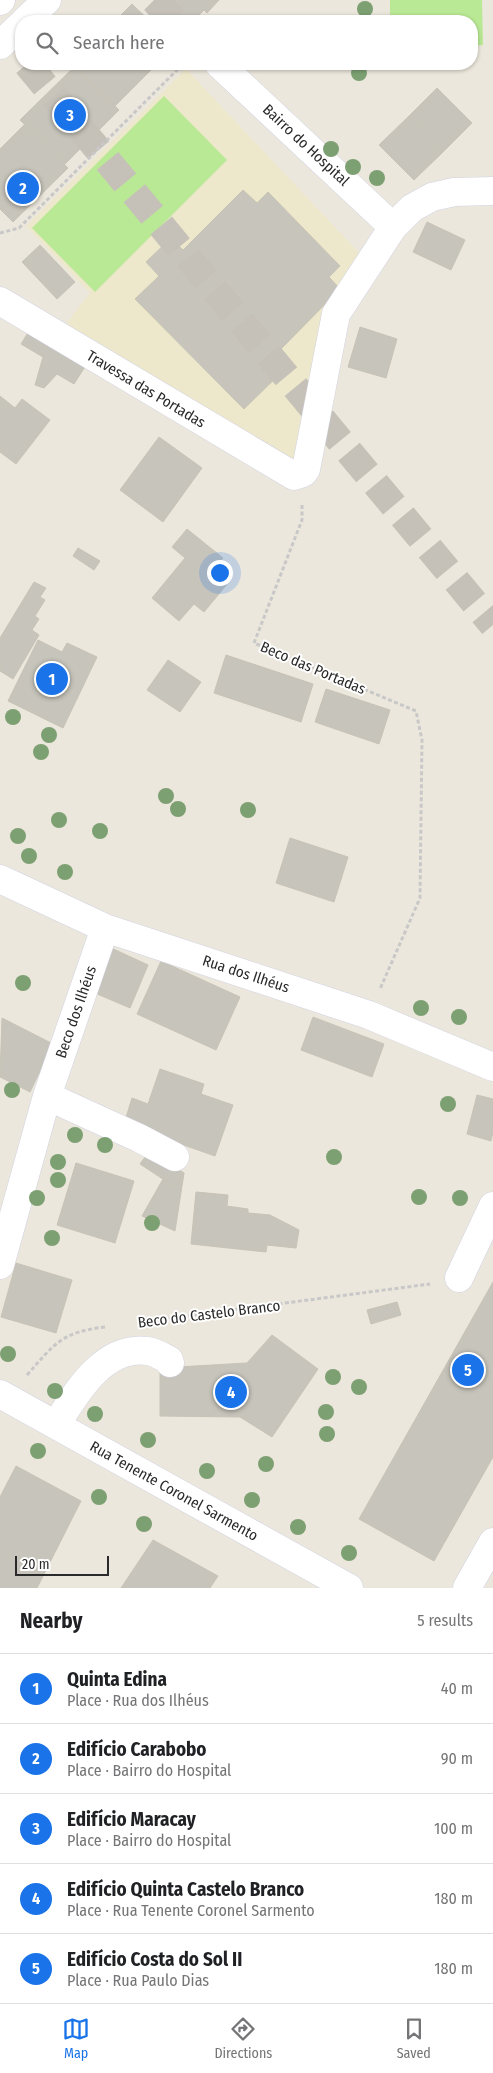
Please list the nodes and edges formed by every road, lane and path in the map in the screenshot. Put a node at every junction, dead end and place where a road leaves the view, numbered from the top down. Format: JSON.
{"nodes":[{"id":1,"x":47,"y":0,"type":"edge"},
{"id":2,"x":31,"y":15,"type":"edge"},
{"id":3,"x":15,"y":31,"type":"edge"},
{"id":4,"x":0,"y":45,"type":"edge"},
{"id":5,"x":177,"y":70,"type":"edge"},
{"id":6,"x":225,"y":70,"type":"edge"},
{"id":7,"x":493,"y":191,"type":"edge"},
{"id":8,"x":393,"y":227,"type":"junction"},
{"id":9,"x":0,"y":233,"type":"edge"},
{"id":10,"x":0,"y":301,"type":"edge"},
{"id":11,"x":289,"y":474,"type":"junction"},
{"id":12,"x":0,"y":879,"type":"edge"},
{"id":13,"x":106,"y":928,"type":"junction"},
{"id":14,"x":369,"y":1015,"type":"junction"},
{"id":15,"x":493,"y":1067,"type":"edge"},
{"id":16,"x":48,"y":1096,"type":"junction"},
{"id":17,"x":175,"y":1157,"type":"dead end"},
{"id":18,"x":493,"y":1206,"type":"edge"},
{"id":19,"x":0,"y":1266,"type":"edge"},
{"id":20,"x":449,"y":1280,"type":"joint"},
{"id":21,"x":147,"y":1322,"type":"dead end"},
{"id":22,"x":108,"y":1326,"type":"dead end"},
{"id":23,"x":170,"y":1363,"type":"dead end"},
{"id":24,"x":2,"y":1401,"type":"edge"},
{"id":25,"x":56,"y":1425,"type":"junction"},
{"id":26,"x":493,"y":1542,"type":"edge"},
{"id":27,"x":334,"y":1584,"type":"edge"},
{"id":28,"x":467,"y":1588,"type":"edge"}],
"edges":[{"from":1,"to":2,"type":"street"},
{"from":3,"to":4,"type":"street"},
{"from":5,"to":9,"type":"path"},
{"from":6,"to":8,"type":"street","name":"Bairro do Hospital"},
{"from":7,"to":8,"type":"street"},
{"from":8,"to":11,"type":"street"},
{"from":10,"to":11,"type":"street","name":"Travessa das Portadas"},
{"from":11,"to":14,"type":"path","name":"Beco das Portadas"},
{"from":12,"to":13,"type":"street","name":"Rua dos Ilhéus"},
{"from":13,"to":14,"type":"street","name":"Rua dos Ilhéus"},
{"from":13,"to":16,"type":"street","name":"Beco dos Ilhéus"},
{"from":14,"to":15,"type":"street","name":"Rua dos Ilhéus"},
{"from":16,"to":17,"type":"street"},
{"from":16,"to":19,"type":"street","name":"Beco dos Ilhéus"},
{"from":18,"to":20,"type":"street"},
{"from":20,"to":21,"type":"path","name":"Beco do Castelo Branco"},
{"from":22,"to":24,"type":"path"},
{"from":23,"to":25,"type":"street"},
{"from":24,"to":25,"type":"street","name":"Rua Tenente Coronel Sarmento"},
{"from":25,"to":27,"type":"street","name":"Rua Tenente Coronel Sarmento"},
{"from":26,"to":28,"type":"street"}]}
